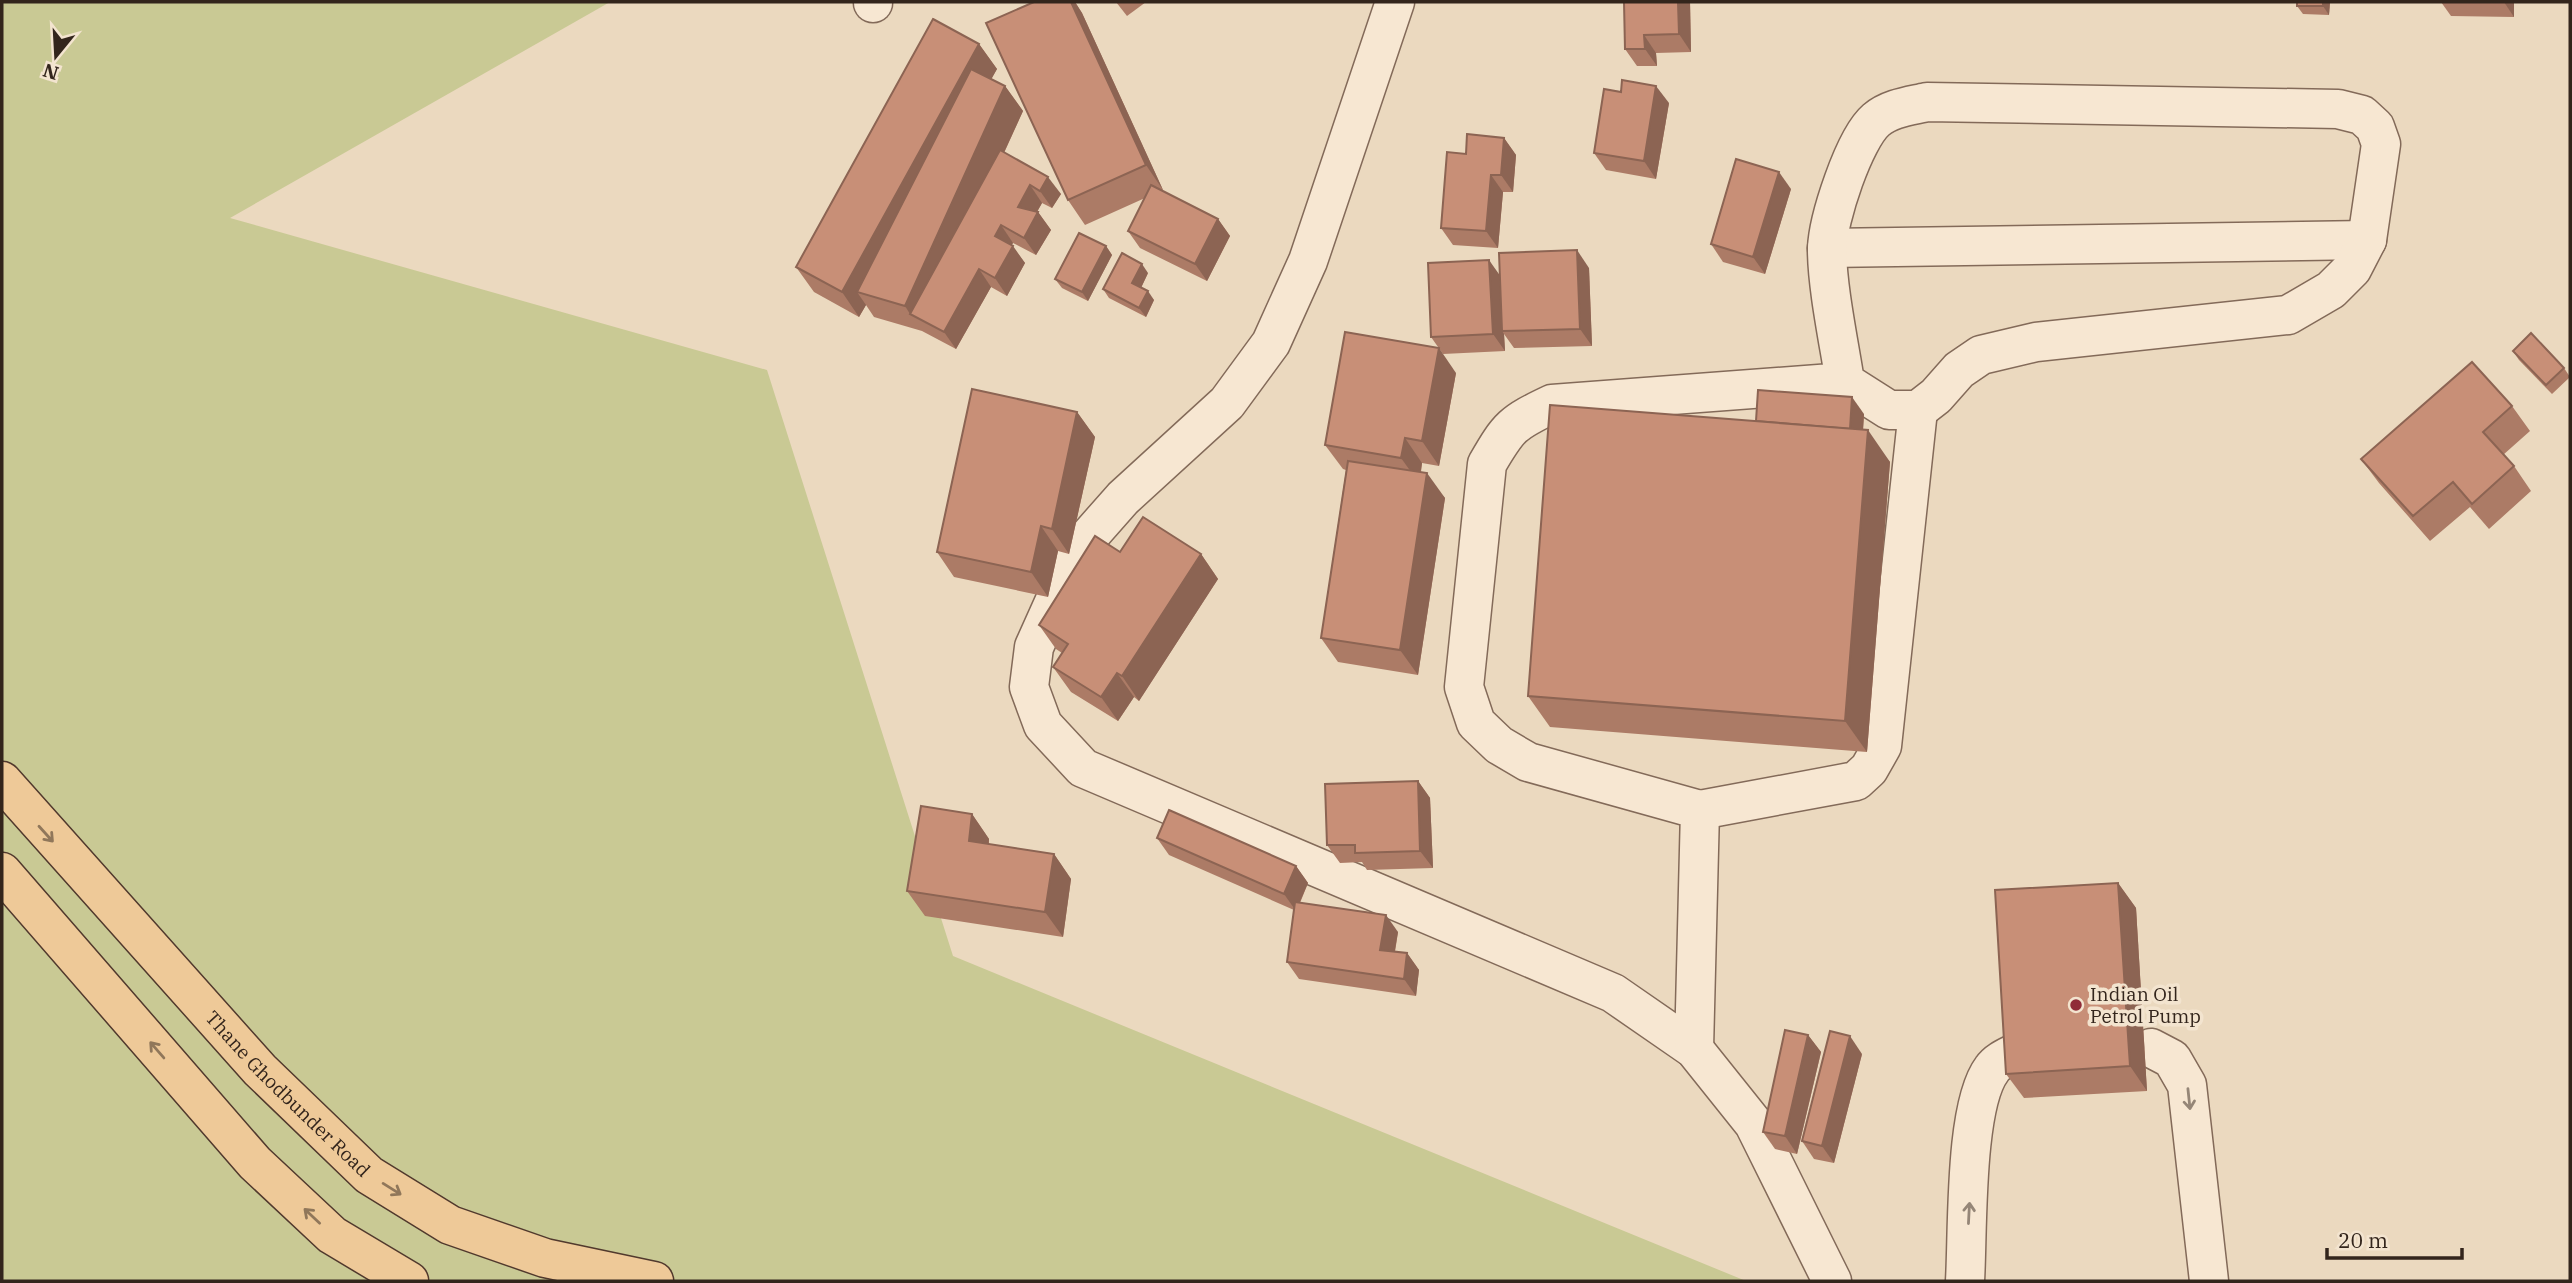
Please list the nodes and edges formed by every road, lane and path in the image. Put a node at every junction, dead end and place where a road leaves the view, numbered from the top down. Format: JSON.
{"nodes":[{"id":1,"x":1395,"y":2,"type":"edge"},
{"id":2,"x":2367,"y":240,"type":"junction"},
{"id":3,"x":1827,"y":248,"type":"junction"},
{"id":4,"x":1845,"y":382,"type":"junction"},
{"id":5,"x":1918,"y":410,"type":"junction"},
{"id":6,"x":2,"y":781,"type":"edge"},
{"id":7,"x":1700,"y":810,"type":"junction"},
{"id":8,"x":2,"y":872,"type":"edge"},
{"id":9,"x":2151,"y":1048,"type":"dead end"},
{"id":10,"x":1694,"y":1049,"type":"junction"},
{"id":11,"x":2019,"y":1051,"type":"edge"},
{"id":12,"x":409,"y":1281,"type":"edge"},
{"id":13,"x":654,"y":1281,"type":"edge"},
{"id":14,"x":1832,"y":1281,"type":"edge"},
{"id":15,"x":1965,"y":1281,"type":"edge"},
{"id":16,"x":2209,"y":1281,"type":"edge"}],
"edges":[{"from":1,"to":10,"type":"street"},
{"from":2,"to":3,"type":"street"},
{"from":2,"to":3,"type":"street"},
{"from":2,"to":5,"type":"street"},
{"from":3,"to":4,"type":"street"},
{"from":4,"to":5,"type":"street"},
{"from":4,"to":7,"type":"street"},
{"from":5,"to":7,"type":"street"},
{"from":6,"to":13,"type":"main road","name":"Thane Ghodbunder Road","one_way":true},
{"from":7,"to":10,"type":"street"},
{"from":12,"to":8,"type":"main road","one_way":true},
{"from":9,"to":16,"type":"street","one_way":true},
{"from":10,"to":14,"type":"street"},
{"from":15,"to":11,"type":"street","one_way":true}]}
